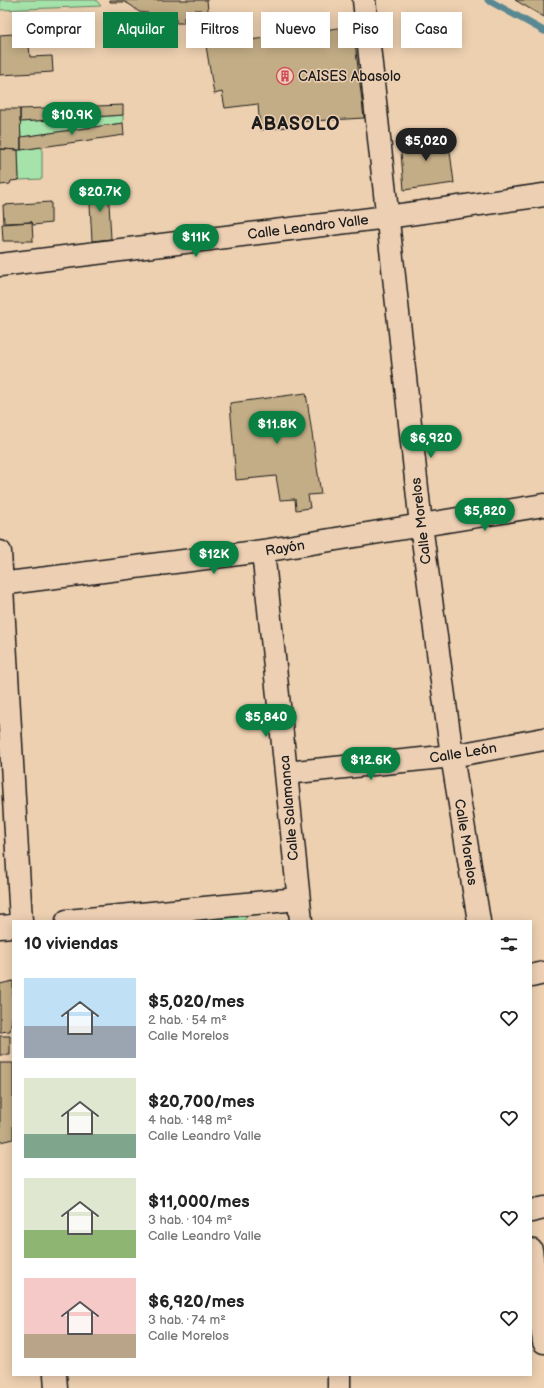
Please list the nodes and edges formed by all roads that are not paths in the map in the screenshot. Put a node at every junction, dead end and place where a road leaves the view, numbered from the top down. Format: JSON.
{"nodes":[{"id":1,"x":364,"y":0,"type":"edge"},
{"id":2,"x":544,"y":195,"type":"edge"},
{"id":3,"x":387,"y":217,"type":"junction"},
{"id":4,"x":0,"y":265,"type":"edge"},
{"id":5,"x":544,"y":505,"type":"edge"},
{"id":6,"x":421,"y":526,"type":"junction"},
{"id":7,"x":263,"y":551,"type":"junction"},
{"id":8,"x":0,"y":552,"type":"edge"},
{"id":9,"x":1,"y":583,"type":"edge"},
{"id":10,"x":544,"y":739,"type":"edge"},
{"id":11,"x":452,"y":756,"type":"junction"},
{"id":12,"x":286,"y":773,"type":"junction"},
{"id":13,"x":298,"y":899,"type":"junction"},
{"id":14,"x":21,"y":920,"type":"edge"},
{"id":15,"x":78,"y":920,"type":"edge"},
{"id":16,"x":300,"y":920,"type":"edge"},
{"id":17,"x":479,"y":920,"type":"edge"},
{"id":18,"x":12,"y":926,"type":"edge"},
{"id":19,"x":0,"y":927,"type":"edge"},
{"id":20,"x":544,"y":973,"type":"edge"},
{"id":21,"x":532,"y":976,"type":"edge"},
{"id":22,"x":544,"y":1208,"type":"edge"},
{"id":23,"x":532,"y":1210,"type":"edge"},
{"id":24,"x":532,"y":1257,"type":"edge"},
{"id":25,"x":544,"y":1342,"type":"edge"},
{"id":26,"x":55,"y":1376,"type":"edge"},
{"id":27,"x":339,"y":1376,"type":"edge"},
{"id":28,"x":56,"y":1388,"type":"edge"},
{"id":29,"x":339,"y":1388,"type":"edge"}],
"edges":[{"from":1,"to":3,"type":"street","name":"Calle Morelos"},
{"from":2,"to":3,"type":"street","name":"Calle Leandro Valle"},
{"from":3,"to":4,"type":"street","name":"Calle Leandro Valle"},
{"from":3,"to":6,"type":"street","name":"Calle Morelos"},
{"from":5,"to":6,"type":"street","name":"Rayón"},
{"from":6,"to":7,"type":"street","name":"Rayón"},
{"from":6,"to":11,"type":"street","name":"Calle Morelos"},
{"from":7,"to":9,"type":"street","name":"Rayón"},
{"from":7,"to":12,"type":"street","name":"Calle Salamanca"},
{"from":8,"to":9,"type":"street"},
{"from":9,"to":14,"type":"street"},
{"from":10,"to":11,"type":"street","name":"Calle León"},
{"from":11,"to":12,"type":"street","name":"Calle León"},
{"from":11,"to":17,"type":"street","name":"Calle Morelos"},
{"from":12,"to":13,"type":"street","name":"Calle Salamanca"},
{"from":13,"to":15,"type":"street"},
{"from":13,"to":16,"type":"street","name":"Calle Salamanca"},
{"from":18,"to":19,"type":"street"},
{"from":20,"to":21,"type":"street"},
{"from":22,"to":23,"type":"street"},
{"from":24,"to":25,"type":"street"},
{"from":26,"to":28,"type":"street"},
{"from":27,"to":29,"type":"street"}]}
